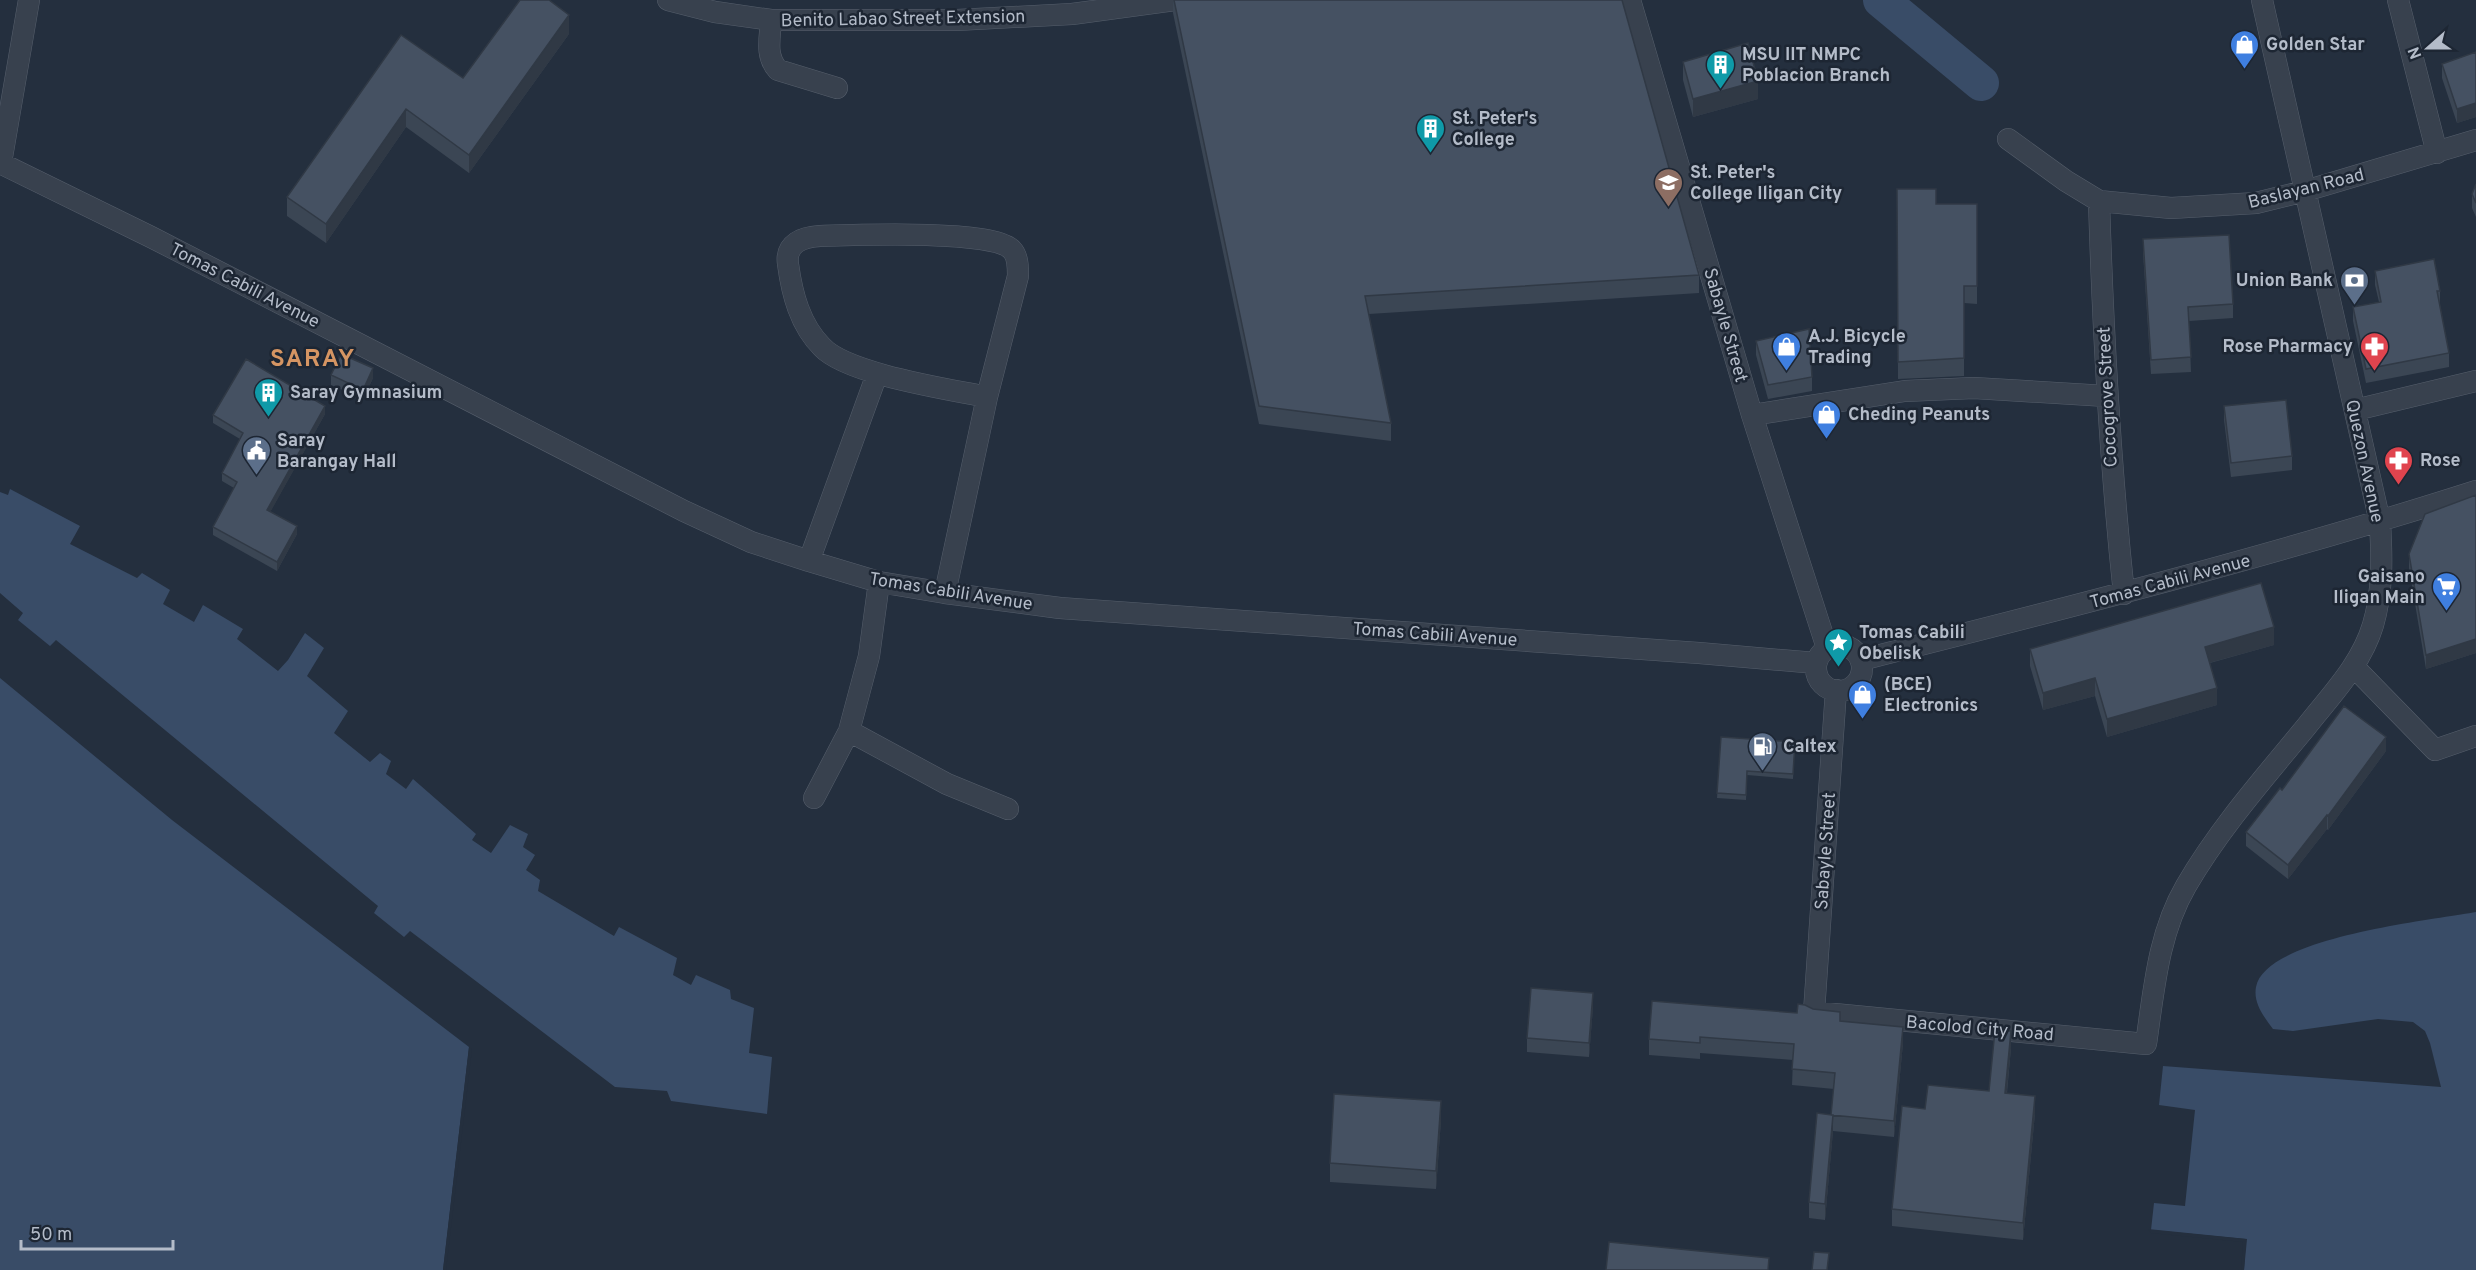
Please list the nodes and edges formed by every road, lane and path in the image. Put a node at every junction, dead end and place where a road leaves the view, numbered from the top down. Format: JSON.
{"nodes":[{"id":1,"x":29,"y":0,"type":"edge"},
{"id":2,"x":668,"y":0,"type":"edge"},
{"id":3,"x":1175,"y":0,"type":"edge"},
{"id":4,"x":1630,"y":0,"type":"edge"},
{"id":5,"x":2262,"y":0,"type":"edge"},
{"id":6,"x":2398,"y":0,"type":"edge"},
{"id":7,"x":771,"y":20,"type":"junction"},
{"id":8,"x":837,"y":88,"type":"dead end"},
{"id":9,"x":2008,"y":139,"type":"dead end"},
{"id":10,"x":2476,"y":140,"type":"edge"},
{"id":11,"x":2437,"y":153,"type":"junction"},
{"id":12,"x":0,"y":163,"type":"edge"},
{"id":13,"x":2305,"y":191,"type":"junction"},
{"id":14,"x":2099,"y":201,"type":"junction"},
{"id":15,"x":877,"y":374,"type":"junction"},
{"id":16,"x":2476,"y":381,"type":"edge"},
{"id":17,"x":2106,"y":396,"type":"junction"},
{"id":18,"x":987,"y":397,"type":"junction"},
{"id":19,"x":2355,"y":410,"type":"junction"},
{"id":20,"x":1752,"y":415,"type":"junction"},
{"id":21,"x":2476,"y":491,"type":"edge"},
{"id":22,"x":2380,"y":522,"type":"junction"},
{"id":23,"x":808,"y":561,"type":"junction"},
{"id":24,"x":879,"y":582,"type":"junction"},
{"id":25,"x":945,"y":593,"type":"junction"},
{"id":26,"x":2124,"y":594,"type":"junction"},
{"id":27,"x":1822,"y":656,"type":"junction"},
{"id":28,"x":1861,"y":660,"type":"junction"},
{"id":29,"x":2354,"y":667,"type":"junction"},
{"id":30,"x":1836,"y":690,"type":"junction"},
{"id":31,"x":849,"y":730,"type":"junction"},
{"id":32,"x":2476,"y":736,"type":"edge"},
{"id":33,"x":814,"y":798,"type":"dead end"},
{"id":34,"x":1008,"y":809,"type":"dead end"},
{"id":35,"x":1814,"y":1012,"type":"joint"},
{"id":36,"x":2146,"y":1044,"type":"joint"}],
"edges":[{"from":1,"to":12,"type":"street"},
{"from":2,"to":7,"type":"street","name":"Benito Labao Street Extension"},
{"from":3,"to":7,"type":"street","name":"Benito Labao Street Extension"},
{"from":4,"to":20,"type":"street","name":"Sabayle Street"},
{"from":5,"to":13,"type":"street","name":"Quezon Avenue"},
{"from":6,"to":11,"type":"street"},
{"from":7,"to":8,"type":"street"},
{"from":9,"to":14,"type":"street","name":"Baslayan Road"},
{"from":10,"to":11,"type":"street","name":"Baslayan Road"},
{"from":11,"to":13,"type":"street","name":"Baslayan Road"},
{"from":12,"to":23,"type":"street","name":"Tomas Cabili Avenue"},
{"from":13,"to":14,"type":"street","name":"Baslayan Road"},
{"from":13,"to":19,"type":"street","name":"Quezon Avenue"},
{"from":14,"to":17,"type":"street","name":"Cocogrove Street"},
{"from":15,"to":18,"type":"street"},
{"from":15,"to":18,"type":"street"},
{"from":15,"to":23,"type":"street"},
{"from":16,"to":19,"type":"street"},
{"from":17,"to":20,"type":"street"},
{"from":17,"to":26,"type":"street","name":"Cocogrove Street"},
{"from":18,"to":25,"type":"street"},
{"from":19,"to":22,"type":"street","name":"Quezon Avenue"},
{"from":20,"to":27,"type":"street","name":"Sabayle Street"},
{"from":21,"to":22,"type":"street","name":"Tomas Cabili Avenue"},
{"from":22,"to":26,"type":"street","name":"Tomas Cabili Avenue"},
{"from":22,"to":29,"type":"street","name":"Quezon Avenue"},
{"from":23,"to":24,"type":"street","name":"Tomas Cabili Avenue"},
{"from":24,"to":25,"type":"street","name":"Tomas Cabili Avenue"},
{"from":24,"to":31,"type":"street"},
{"from":25,"to":27,"type":"street","name":"Tomas Cabili Avenue"},
{"from":26,"to":28,"type":"street","name":"Tomas Cabili Avenue"},
{"from":27,"to":28,"type":"street"},
{"from":27,"to":30,"type":"street"},
{"from":28,"to":30,"type":"street"},
{"from":29,"to":32,"type":"street"},
{"from":29,"to":36,"type":"street","name":"Quezon Avenue"},
{"from":30,"to":35,"type":"street","name":"Sabayle Street"},
{"from":31,"to":33,"type":"street"},
{"from":31,"to":34,"type":"street"},
{"from":35,"to":36,"type":"street","name":"Bacolod City Road"}]}
